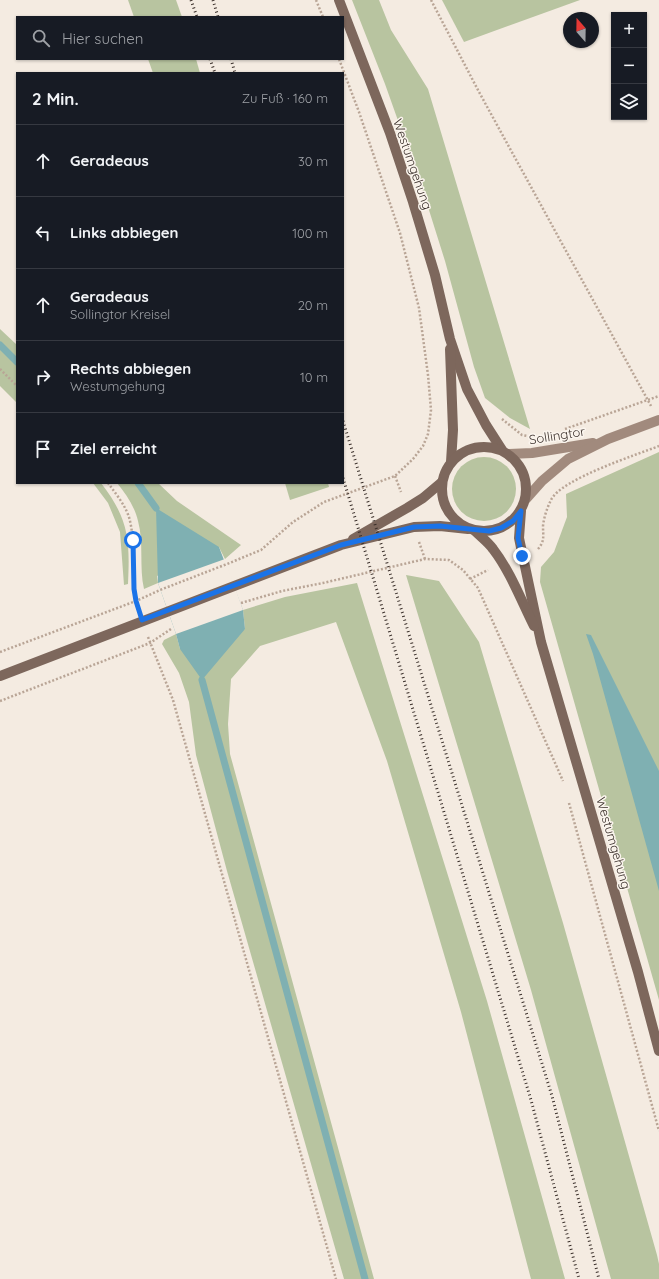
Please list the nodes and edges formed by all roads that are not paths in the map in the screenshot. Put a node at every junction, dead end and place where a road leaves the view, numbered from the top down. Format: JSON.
{"nodes":[{"id":1,"x":338,"y":0,"type":"edge"},
{"id":2,"x":450,"y":339,"type":"junction"},
{"id":3,"x":659,"y":420,"type":"edge"},
{"id":4,"x":608,"y":439,"type":"junction"},
{"id":5,"x":506,"y":452,"type":"junction"},
{"id":6,"x":451,"y":462,"type":"junction"},
{"id":7,"x":442,"y":482,"type":"junction"},
{"id":8,"x":526,"y":499,"type":"junction"},
{"id":9,"x":521,"y":511,"type":"junction"},
{"id":10,"x":472,"y":530,"type":"junction"},
{"id":11,"x":341,"y":545,"type":"junction"},
{"id":12,"x":542,"y":642,"type":"junction"},
{"id":13,"x":0,"y":676,"type":"edge"},
{"id":14,"x":659,"y":1051,"type":"edge"}],
"edges":[{"from":1,"to":2,"type":"main road","name":"Westumgehung"},
{"from":2,"to":5,"type":"main road","name":"Westumgehung"},
{"from":2,"to":6,"type":"main road","name":"Westumgehung"},
{"from":3,"to":4,"type":"main road","name":"Sollingtor"},
{"from":4,"to":5,"type":"main road","name":"Sollingtor"},
{"from":4,"to":8,"type":"main road","name":"Sollingtor"},
{"from":5,"to":6,"type":"main road"},
{"from":5,"to":8,"type":"main road"},
{"from":6,"to":7,"type":"main road"},
{"from":7,"to":10,"type":"main road"},
{"from":7,"to":11,"type":"main road"},
{"from":8,"to":9,"type":"main road"},
{"from":9,"to":10,"type":"main road"},
{"from":9,"to":12,"type":"main road","name":"Westumgehung"},
{"from":10,"to":11,"type":"main road"},
{"from":10,"to":12,"type":"main road","name":"Westumgehung"},
{"from":11,"to":13,"type":"main road"},
{"from":12,"to":14,"type":"main road","name":"Westumgehung"}]}
